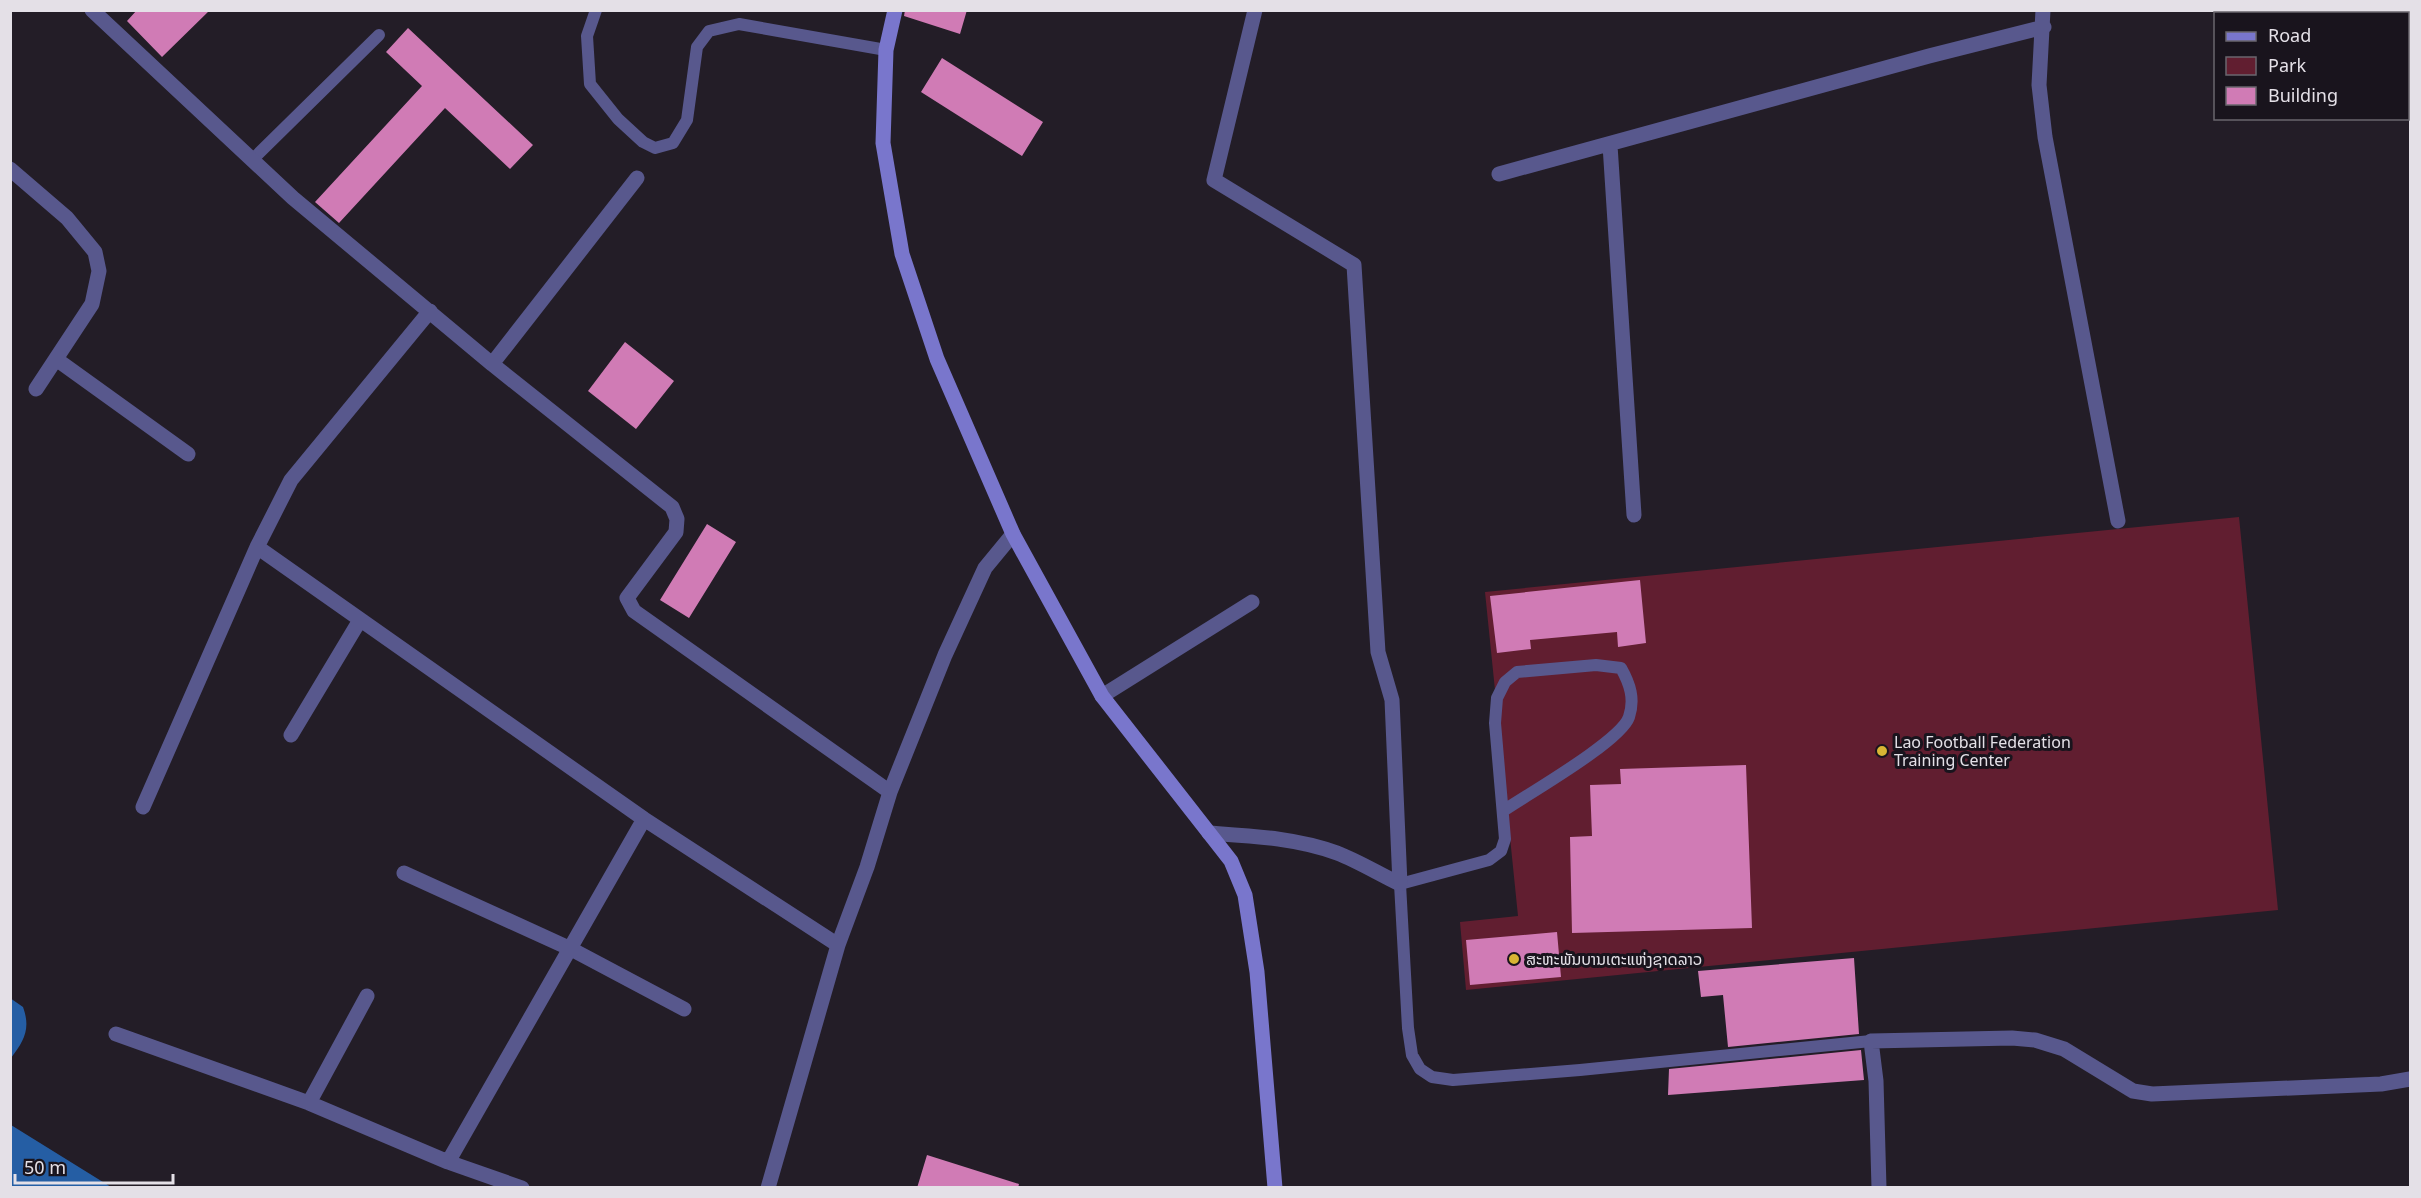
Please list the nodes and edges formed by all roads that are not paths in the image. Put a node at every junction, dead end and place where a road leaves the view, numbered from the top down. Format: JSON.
{"nodes":[{"id":1,"x":92,"y":10,"type":"edge"},
{"id":2,"x":596,"y":10,"type":"edge"},
{"id":3,"x":895,"y":10,"type":"edge"},
{"id":4,"x":1254,"y":10,"type":"edge"},
{"id":5,"x":2043,"y":10,"type":"edge"},
{"id":6,"x":2044,"y":27,"type":"junction"},
{"id":7,"x":379,"y":35,"type":"dead end"},
{"id":8,"x":886,"y":50,"type":"junction"},
{"id":9,"x":1610,"y":145,"type":"junction"},
{"id":10,"x":252,"y":160,"type":"junction"},
{"id":11,"x":10,"y":169,"type":"edge"},
{"id":12,"x":1499,"y":174,"type":"dead end"},
{"id":13,"x":637,"y":178,"type":"dead end"},
{"id":14,"x":430,"y":311,"type":"junction"},
{"id":15,"x":56,"y":358,"type":"junction"},
{"id":16,"x":492,"y":364,"type":"junction"},
{"id":17,"x":36,"y":389,"type":"dead end"},
{"id":18,"x":188,"y":454,"type":"dead end"},
{"id":19,"x":1634,"y":515,"type":"dead end"},
{"id":20,"x":2118,"y":521,"type":"dead end"},
{"id":21,"x":1013,"y":534,"type":"junction"},
{"id":22,"x":257,"y":547,"type":"junction"},
{"id":23,"x":1252,"y":602,"type":"dead end"},
{"id":24,"x":360,"y":620,"type":"junction"},
{"id":25,"x":1102,"y":696,"type":"junction"},
{"id":26,"x":291,"y":735,"type":"dead end"},
{"id":27,"x":890,"y":792,"type":"junction"},
{"id":28,"x":143,"y":807,"type":"dead end"},
{"id":29,"x":1503,"y":811,"type":"junction"},
{"id":30,"x":644,"y":819,"type":"junction"},
{"id":31,"x":1209,"y":832,"type":"junction"},
{"id":32,"x":404,"y":873,"type":"dead end"},
{"id":33,"x":1400,"y":884,"type":"junction"},
{"id":34,"x":838,"y":945,"type":"junction"},
{"id":35,"x":571,"y":949,"type":"junction"},
{"id":36,"x":367,"y":996,"type":"dead end"},
{"id":37,"x":684,"y":1009,"type":"dead end"},
{"id":38,"x":116,"y":1034,"type":"dead end"},
{"id":39,"x":1871,"y":1041,"type":"junction"},
{"id":40,"x":2410,"y":1079,"type":"edge"},
{"id":41,"x":309,"y":1103,"type":"junction"},
{"id":42,"x":448,"y":1162,"type":"junction"},
{"id":43,"x":522,"y":1188,"type":"edge"},
{"id":44,"x":768,"y":1188,"type":"edge"},
{"id":45,"x":1275,"y":1188,"type":"edge"},
{"id":46,"x":1880,"y":1188,"type":"edge"}],
"edges":[{"from":1,"to":10,"type":"street"},
{"from":2,"to":8,"type":"lane"},
{"from":3,"to":8,"type":"street"},
{"from":4,"to":33,"type":"street"},
{"from":5,"to":6,"type":"street"},
{"from":6,"to":9,"type":"street"},
{"from":6,"to":20,"type":"street"},
{"from":7,"to":10,"type":"lane"},
{"from":8,"to":21,"type":"street"},
{"from":9,"to":12,"type":"street"},
{"from":9,"to":19,"type":"street"},
{"from":10,"to":14,"type":"street"},
{"from":11,"to":15,"type":"street"},
{"from":13,"to":16,"type":"street"},
{"from":14,"to":16,"type":"street"},
{"from":14,"to":22,"type":"street"},
{"from":15,"to":17,"type":"street"},
{"from":15,"to":18,"type":"street"},
{"from":16,"to":27,"type":"street"},
{"from":21,"to":25,"type":"street"},
{"from":21,"to":27,"type":"street"},
{"from":22,"to":24,"type":"street"},
{"from":22,"to":28,"type":"street"},
{"from":23,"to":25,"type":"street"},
{"from":24,"to":26,"type":"street"},
{"from":24,"to":30,"type":"street"},
{"from":25,"to":31,"type":"street"},
{"from":27,"to":34,"type":"street"},
{"from":29,"to":29,"type":"lane"},
{"from":29,"to":33,"type":"lane"},
{"from":30,"to":34,"type":"street"},
{"from":30,"to":35,"type":"street"},
{"from":31,"to":33,"type":"street"},
{"from":31,"to":45,"type":"street"},
{"from":32,"to":35,"type":"street"},
{"from":33,"to":39,"type":"lane"},
{"from":34,"to":44,"type":"street"},
{"from":35,"to":37,"type":"street"},
{"from":35,"to":42,"type":"street"},
{"from":36,"to":41,"type":"street"},
{"from":38,"to":41,"type":"street"},
{"from":39,"to":40,"type":"street"},
{"from":39,"to":46,"type":"street"},
{"from":41,"to":42,"type":"street"},
{"from":42,"to":43,"type":"street"}]}
